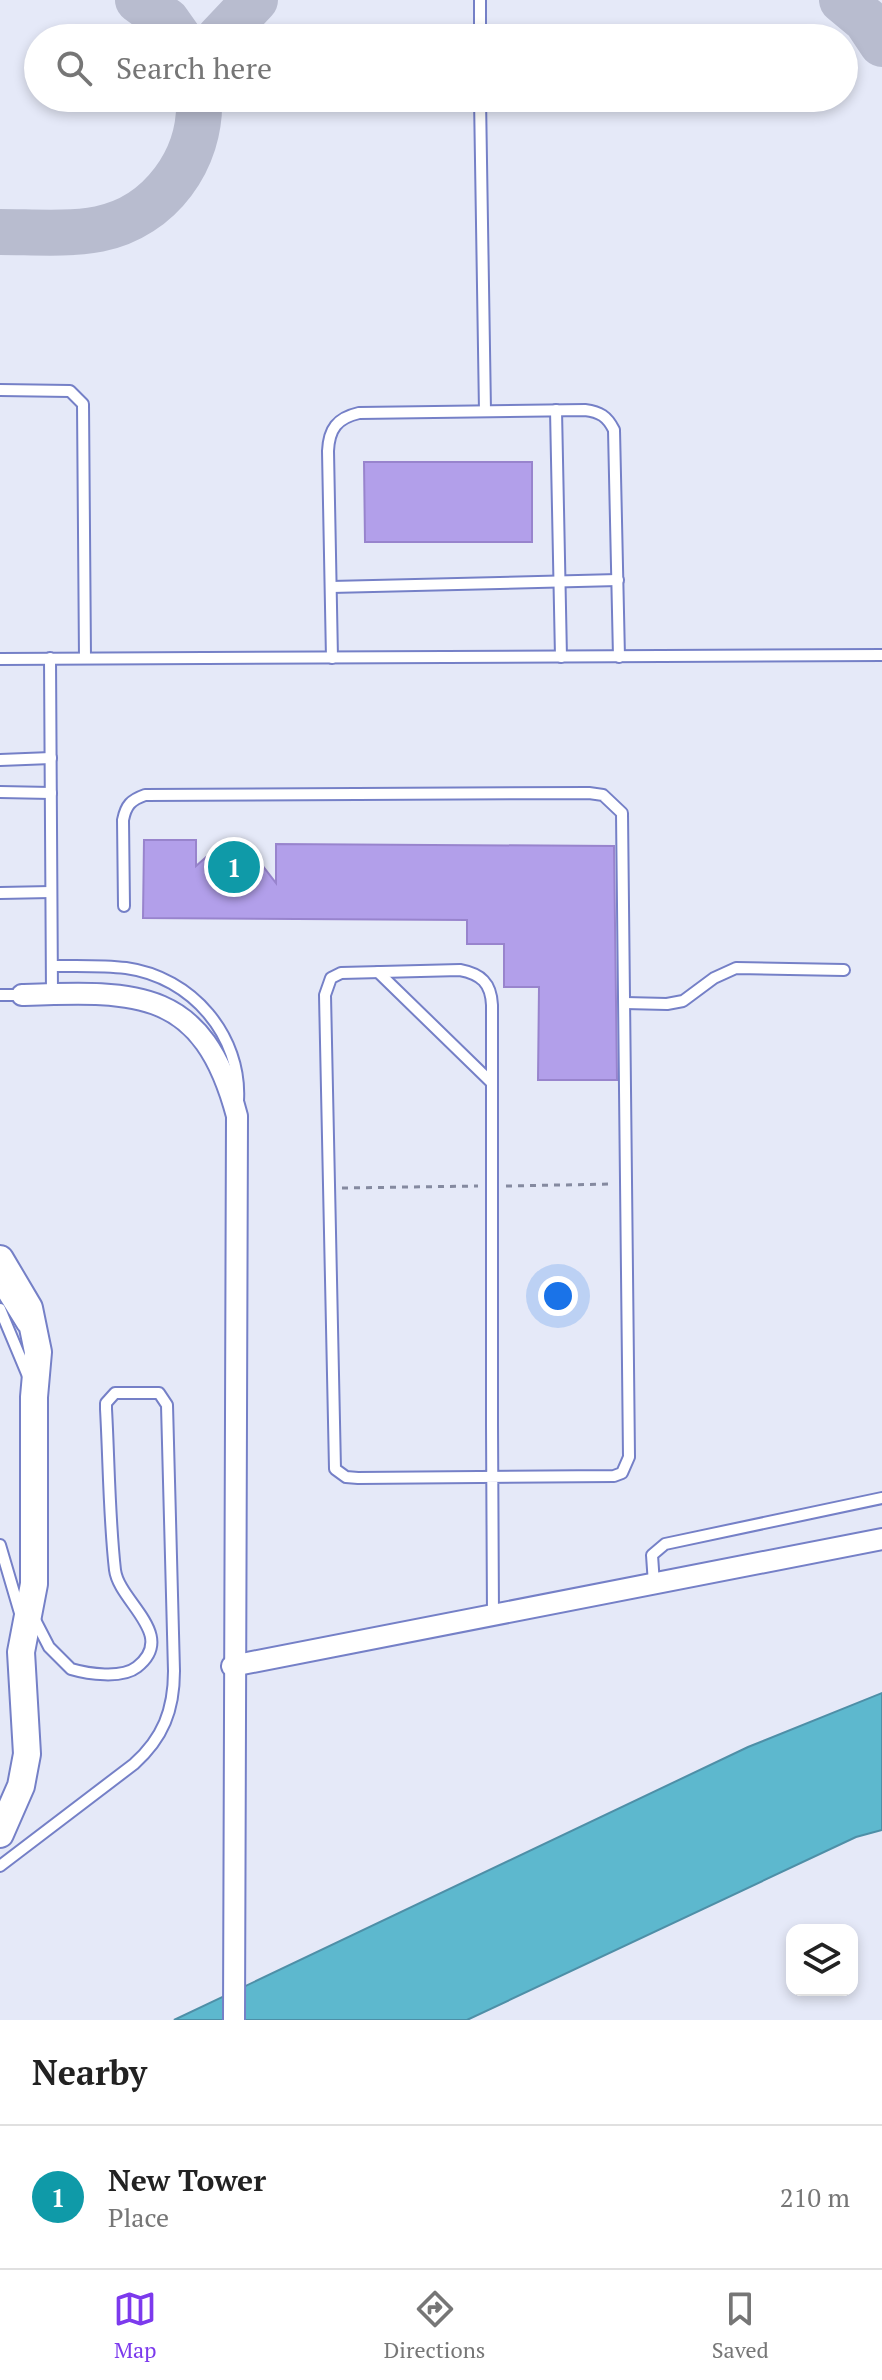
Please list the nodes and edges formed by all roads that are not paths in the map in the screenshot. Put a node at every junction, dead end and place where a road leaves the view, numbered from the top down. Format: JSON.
{"nodes":[{"id":1,"x":480,"y":0,"type":"edge"},
{"id":2,"x":480,"y":24,"type":"edge"},
{"id":3,"x":480,"y":112,"type":"edge"},
{"id":4,"x":0,"y":390,"type":"edge"},
{"id":5,"x":556,"y":410,"type":"junction"},
{"id":6,"x":485,"y":411,"type":"junction"},
{"id":7,"x":618,"y":580,"type":"junction"},
{"id":8,"x":559,"y":582,"type":"junction"},
{"id":9,"x":331,"y":587,"type":"junction"},
{"id":10,"x":882,"y":655,"type":"edge"},
{"id":11,"x":561,"y":657,"type":"junction"},
{"id":12,"x":619,"y":657,"type":"junction"},
{"id":13,"x":50,"y":658,"type":"junction"},
{"id":14,"x":85,"y":658,"type":"junction"},
{"id":15,"x":332,"y":658,"type":"junction"},
{"id":16,"x":0,"y":659,"type":"edge"},
{"id":17,"x":51,"y":758,"type":"junction"},
{"id":18,"x":0,"y":760,"type":"edge"},
{"id":19,"x":0,"y":792,"type":"edge"},
{"id":20,"x":51,"y":793,"type":"junction"},
{"id":21,"x":51,"y":892,"type":"junction"},
{"id":22,"x":0,"y":893,"type":"edge"},
{"id":23,"x":124,"y":906,"type":"dead end"},
{"id":24,"x":52,"y":966,"type":"junction"},
{"id":25,"x":844,"y":970,"type":"dead end"},
{"id":26,"x":378,"y":972,"type":"junction"},
{"id":27,"x":52,"y":994,"type":"junction"},
{"id":28,"x":0,"y":995,"type":"edge"},
{"id":29,"x":22,"y":995,"type":"joint"},
{"id":30,"x":625,"y":1003,"type":"junction"},
{"id":31,"x":492,"y":1083,"type":"junction"},
{"id":32,"x":237,"y":1116,"type":"junction"},
{"id":33,"x":0,"y":1259,"type":"edge"},
{"id":34,"x":0,"y":1289,"type":"edge"},
{"id":35,"x":0,"y":1309,"type":"edge"},
{"id":36,"x":35,"y":1388,"type":"junction"},
{"id":37,"x":492,"y":1477,"type":"junction"},
{"id":38,"x":882,"y":1498,"type":"edge"},
{"id":39,"x":882,"y":1539,"type":"edge"},
{"id":40,"x":0,"y":1545,"type":"edge"},
{"id":41,"x":654,"y":1584,"type":"junction"},
{"id":42,"x":493,"y":1616,"type":"junction"},
{"id":43,"x":27,"y":1617,"type":"junction"},
{"id":44,"x":232,"y":1666,"type":"junction"},
{"id":45,"x":0,"y":1834,"type":"edge"},
{"id":46,"x":0,"y":1866,"type":"edge"},
{"id":47,"x":234,"y":2020,"type":"edge"}],
"edges":[{"from":1,"to":2,"type":"lane"},
{"from":3,"to":6,"type":"lane"},
{"from":4,"to":14,"type":"lane"},
{"from":5,"to":6,"type":"lane"},
{"from":5,"to":7,"type":"lane"},
{"from":5,"to":8,"type":"lane"},
{"from":6,"to":9,"type":"lane"},
{"from":7,"to":8,"type":"lane"},
{"from":7,"to":12,"type":"lane"},
{"from":8,"to":9,"type":"lane"},
{"from":8,"to":11,"type":"lane"},
{"from":9,"to":15,"type":"lane"},
{"from":10,"to":12,"type":"lane"},
{"from":11,"to":12,"type":"lane"},
{"from":11,"to":15,"type":"lane"},
{"from":13,"to":14,"type":"lane"},
{"from":13,"to":16,"type":"lane"},
{"from":13,"to":17,"type":"lane"},
{"from":14,"to":15,"type":"lane"},
{"from":17,"to":18,"type":"lane"},
{"from":17,"to":20,"type":"lane"},
{"from":19,"to":20,"type":"lane"},
{"from":20,"to":21,"type":"lane"},
{"from":21,"to":22,"type":"lane"},
{"from":21,"to":24,"type":"lane"},
{"from":23,"to":30,"type":"lane"},
{"from":24,"to":27,"type":"lane"},
{"from":24,"to":32,"type":"lane"},
{"from":25,"to":30,"type":"lane"},
{"from":26,"to":31,"type":"lane"},
{"from":26,"to":31,"type":"lane"},
{"from":26,"to":37,"type":"lane"},
{"from":27,"to":29,"type":"street"},
{"from":27,"to":32,"type":"street"},
{"from":28,"to":29,"type":"lane"},
{"from":30,"to":37,"type":"lane"},
{"from":31,"to":37,"type":"lane"},
{"from":32,"to":44,"type":"street"},
{"from":33,"to":36,"type":"street"},
{"from":34,"to":36,"type":"lane"},
{"from":35,"to":36,"type":"lane"},
{"from":36,"to":43,"type":"street"},
{"from":37,"to":42,"type":"lane"},
{"from":38,"to":41,"type":"lane"},
{"from":39,"to":41,"type":"street"},
{"from":40,"to":43,"type":"lane"},
{"from":41,"to":42,"type":"street"},
{"from":42,"to":44,"type":"street"},
{"from":43,"to":45,"type":"street"},
{"from":43,"to":46,"type":"lane"},
{"from":44,"to":47,"type":"street"}]}
